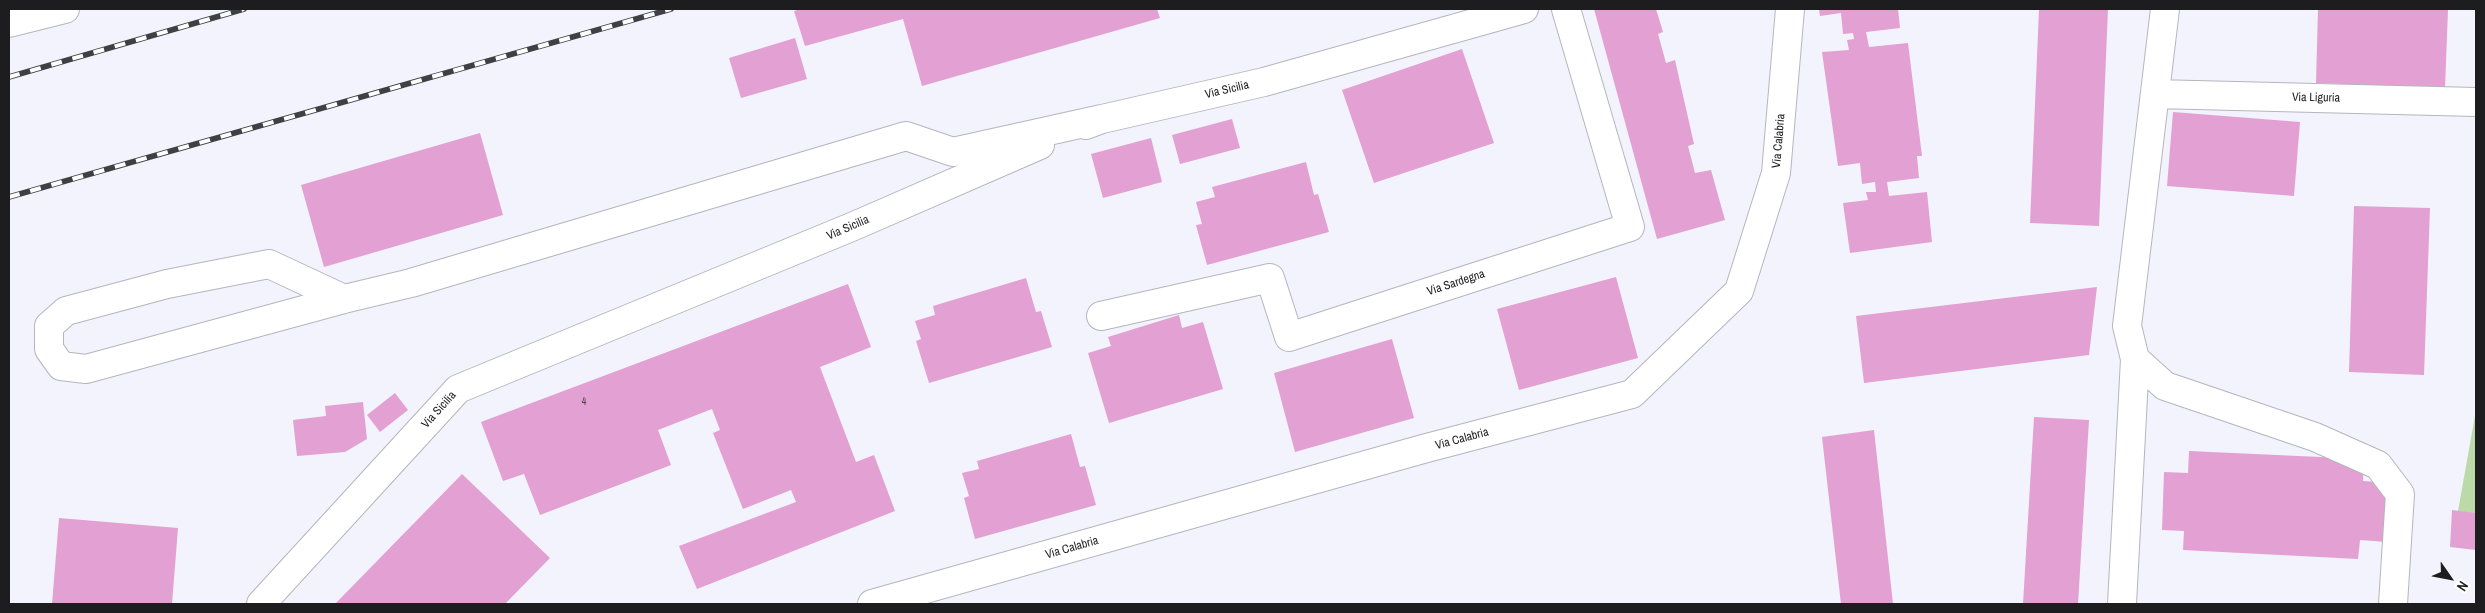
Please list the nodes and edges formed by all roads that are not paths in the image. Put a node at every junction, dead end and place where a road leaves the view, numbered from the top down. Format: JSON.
{"nodes":[{"id":1,"x":12,"y":9,"type":"edge"},
{"id":2,"x":65,"y":9,"type":"edge"},
{"id":3,"x":1524,"y":9,"type":"edge"},
{"id":4,"x":1566,"y":9,"type":"edge"},
{"id":5,"x":1790,"y":9,"type":"edge"},
{"id":6,"x":2165,"y":9,"type":"edge"},
{"id":7,"x":9,"y":23,"type":"edge"},
{"id":8,"x":2155,"y":94,"type":"junction"},
{"id":9,"x":2476,"y":102,"type":"edge"},
{"id":10,"x":1102,"y":119,"type":"junction"},
{"id":11,"x":344,"y":299,"type":"junction"},
{"id":12,"x":1101,"y":316,"type":"dead end"},
{"id":13,"x":2135,"y":360,"type":"junction"},
{"id":14,"x":262,"y":604,"type":"edge"},
{"id":15,"x":872,"y":604,"type":"edge"},
{"id":16,"x":2122,"y":604,"type":"edge"},
{"id":17,"x":2393,"y":604,"type":"edge"}],
"edges":[{"from":1,"to":7,"type":"street"},
{"from":2,"to":7,"type":"street"},
{"from":3,"to":10,"type":"street","name":"Via Sicilia"},
{"from":4,"to":12,"type":"street","name":"Via Sardegna"},
{"from":5,"to":15,"type":"street","name":"Via Calabria"},
{"from":6,"to":8,"type":"street"},
{"from":8,"to":9,"type":"street","name":"Via Liguria"},
{"from":8,"to":13,"type":"street"},
{"from":10,"to":11,"type":"street"},
{"from":10,"to":14,"type":"street","name":"Via Sicilia"},
{"from":11,"to":11,"type":"street"},
{"from":13,"to":16,"type":"street"},
{"from":13,"to":17,"type":"street"}]}
